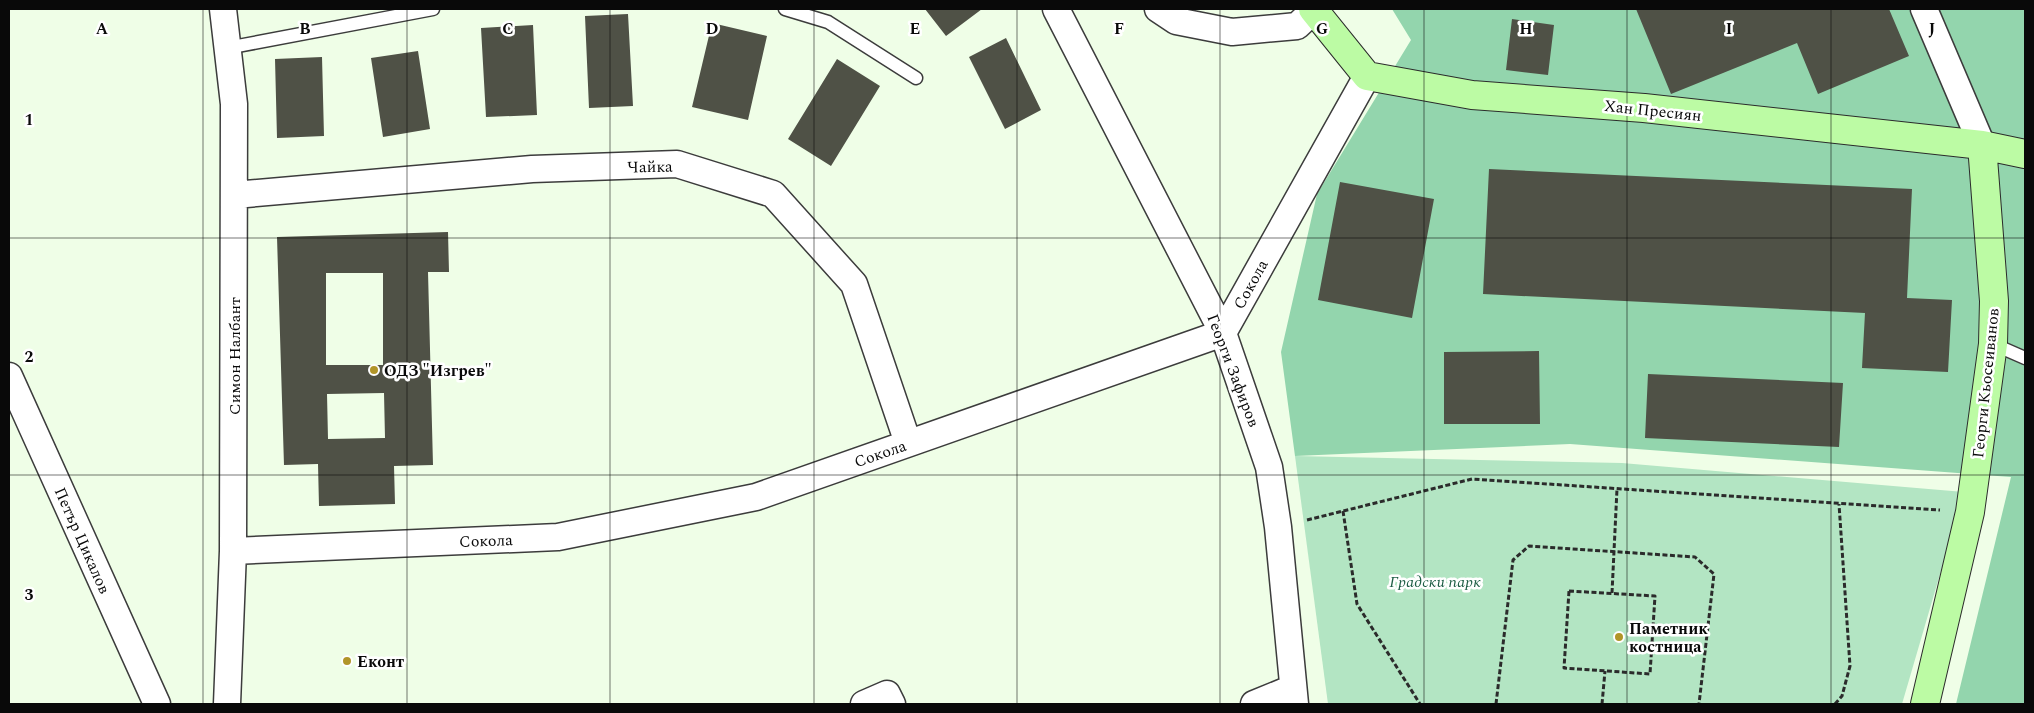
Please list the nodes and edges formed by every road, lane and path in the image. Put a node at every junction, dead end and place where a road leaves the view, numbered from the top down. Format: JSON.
{"nodes":[{"id":1,"x":223,"y":9,"type":"edge"},
{"id":2,"x":433,"y":9,"type":"edge"},
{"id":3,"x":785,"y":9,"type":"edge"},
{"id":4,"x":1056,"y":9,"type":"edge"},
{"id":5,"x":1158,"y":9,"type":"edge"},
{"id":6,"x":1924,"y":9,"type":"edge"},
{"id":7,"x":1313,"y":10,"type":"edge"},
{"id":8,"x":228,"y":48,"type":"junction"},
{"id":9,"x":1367,"y":76,"type":"junction"},
{"id":10,"x":916,"y":78,"type":"dead end"},
{"id":11,"x":1982,"y":145,"type":"junction"},
{"id":12,"x":2025,"y":154,"type":"edge"},
{"id":13,"x":234,"y":195,"type":"junction"},
{"id":14,"x":1223,"y":333,"type":"junction"},
{"id":15,"x":1993,"y":344,"type":"junction"},
{"id":16,"x":2025,"y":358,"type":"edge"},
{"id":17,"x":9,"y":376,"type":"edge"},
{"id":18,"x":908,"y":443,"type":"junction"},
{"id":19,"x":1616,"y":489,"type":"junction"},
{"id":20,"x":1840,"y":504,"type":"junction"},
{"id":21,"x":1343,"y":511,"type":"junction"},
{"id":22,"x":1970,"y":512,"type":"junction"},
{"id":23,"x":1278,"y":527,"type":"junction"},
{"id":24,"x":1614,"y":550,"type":"junction"},
{"id":25,"x":233,"y":551,"type":"junction"},
{"id":26,"x":1612,"y":593,"type":"junction"},
{"id":27,"x":1605,"y":671,"type":"junction"},
{"id":28,"x":1294,"y":696,"type":"edge"},
{"id":29,"x":156,"y":704,"type":"edge"},
{"id":30,"x":227,"y":704,"type":"edge"},
{"id":31,"x":864,"y":704,"type":"edge"},
{"id":32,"x":892,"y":704,"type":"edge"},
{"id":33,"x":1254,"y":704,"type":"edge"},
{"id":34,"x":1420,"y":704,"type":"edge"},
{"id":35,"x":1496,"y":704,"type":"edge"},
{"id":36,"x":1602,"y":704,"type":"edge"},
{"id":37,"x":1699,"y":704,"type":"edge"},
{"id":38,"x":1835,"y":704,"type":"edge"},
{"id":39,"x":1925,"y":704,"type":"edge"}],
"edges":[{"from":1,"to":8,"type":"street","name":"Симон Налбант"},
{"from":2,"to":8,"type":"lane"},
{"from":3,"to":10,"type":"lane"},
{"from":4,"to":14,"type":"street","name":"Георги Зафиров"},
{"from":5,"to":7,"type":"street"},
{"from":6,"to":11,"type":"street","name":"Георги Кьосеиванов"},
{"from":7,"to":9,"type":"street"},
{"from":8,"to":13,"type":"street","name":"Симон Налбант"},
{"from":9,"to":11,"type":"street","name":"Хан Пресиян"},
{"from":9,"to":14,"type":"street","name":"Сокола"},
{"from":11,"to":12,"type":"street","name":"Хан Пресиян"},
{"from":11,"to":15,"type":"street","name":"Георги Кьосеиванов"},
{"from":13,"to":18,"type":"street","name":"Чайка"},
{"from":13,"to":25,"type":"street","name":"Симон Налбант"},
{"from":14,"to":18,"type":"street","name":"Сокола"},
{"from":14,"to":23,"type":"street","name":"Георги Зафиров"},
{"from":15,"to":16,"type":"lane"},
{"from":15,"to":22,"type":"street","name":"Георги Кьосеиванов"},
{"from":17,"to":29,"type":"street","name":"Петър Цикалов"},
{"from":18,"to":25,"type":"street","name":"Сокола"},
{"from":19,"to":20,"type":"path"},
{"from":19,"to":21,"type":"path"},
{"from":19,"to":24,"type":"path"},
{"from":20,"to":22,"type":"path"},
{"from":20,"to":38,"type":"path"},
{"from":21,"to":23,"type":"path"},
{"from":21,"to":34,"type":"path"},
{"from":22,"to":39,"type":"street","name":"Георги Кьосеиванов"},
{"from":23,"to":28,"type":"street","name":"Георги Зафиров"},
{"from":24,"to":26,"type":"path"},
{"from":24,"to":35,"type":"path"},
{"from":24,"to":37,"type":"path"},
{"from":25,"to":30,"type":"street","name":"Симон Налбант"},
{"from":26,"to":27,"type":"path"},
{"from":26,"to":27,"type":"path"},
{"from":27,"to":36,"type":"path"},
{"from":28,"to":33,"type":"street"},
{"from":31,"to":32,"type":"street"}]}
